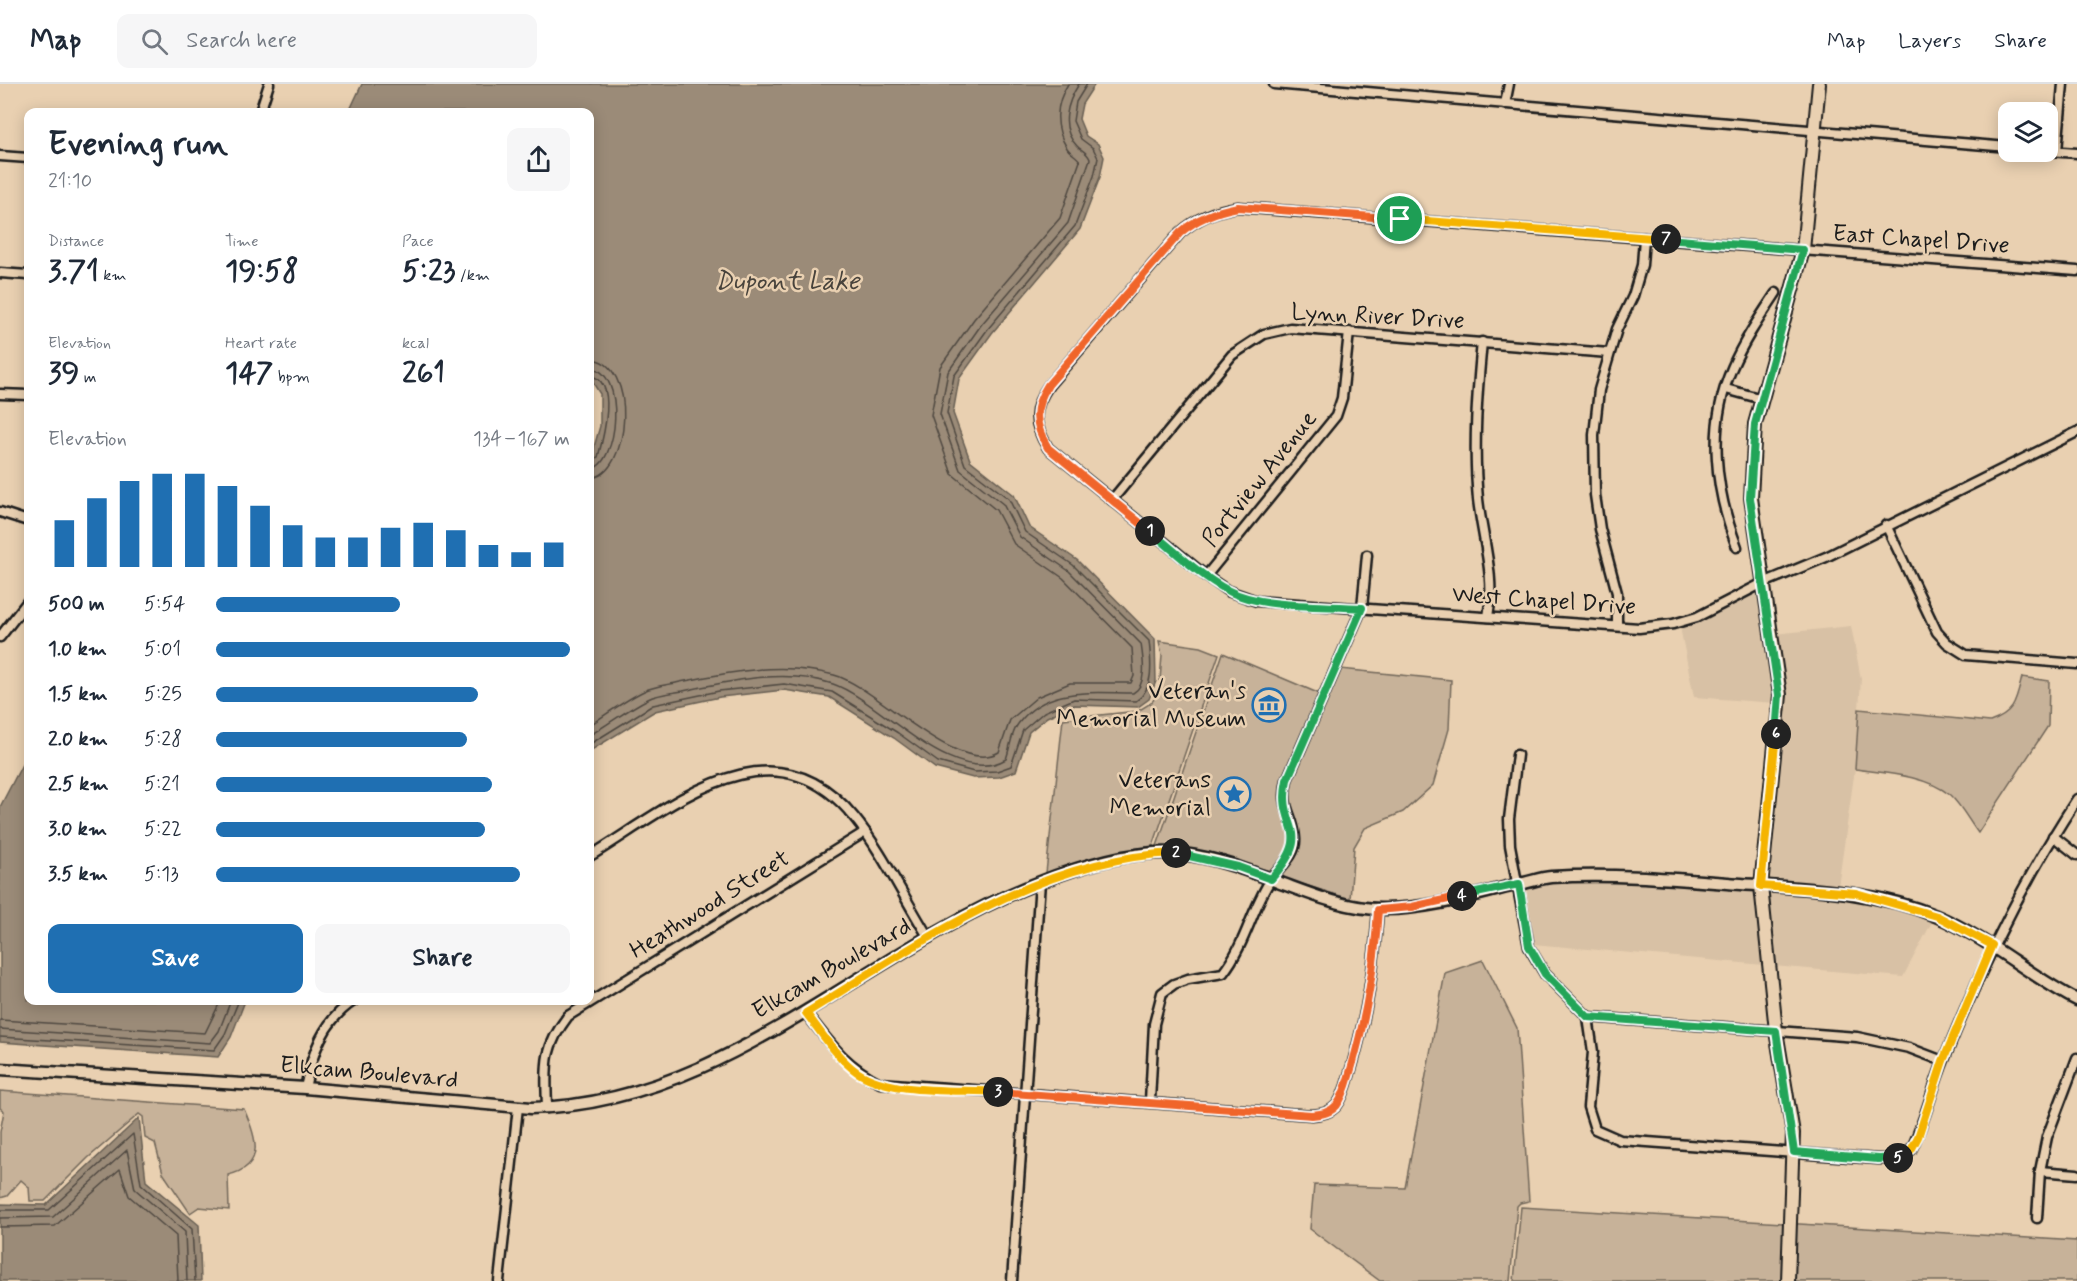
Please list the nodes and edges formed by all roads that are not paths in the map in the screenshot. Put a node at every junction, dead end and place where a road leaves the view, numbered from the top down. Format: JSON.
{"nodes":[{"id":1,"x":269,"y":84,"type":"edge"},
{"id":2,"x":1274,"y":84,"type":"edge"},
{"id":3,"x":1388,"y":84,"type":"edge"},
{"id":4,"x":1509,"y":84,"type":"edge"},
{"id":5,"x":1819,"y":84,"type":"edge"},
{"id":6,"x":2063,"y":84,"type":"edge"},
{"id":7,"x":1386,"y":95,"type":"junction"},
{"id":8,"x":1505,"y":104,"type":"junction"},
{"id":9,"x":261,"y":108,"type":"edge"},
{"id":10,"x":2058,"y":114,"type":"edge"},
{"id":11,"x":1813,"y":130,"type":"junction"},
{"id":12,"x":1998,"y":146,"type":"edge"},
{"id":13,"x":2058,"y":151,"type":"edge"},
{"id":14,"x":2077,"y":153,"type":"edge"},
{"id":15,"x":0,"y":156,"type":"edge"},
{"id":16,"x":24,"y":158,"type":"edge"},
{"id":17,"x":1644,"y":238,"type":"junction"},
{"id":18,"x":1803,"y":250,"type":"junction"},
{"id":19,"x":2077,"y":272,"type":"edge"},
{"id":20,"x":0,"y":273,"type":"edge"},
{"id":21,"x":24,"y":275,"type":"edge"},
{"id":22,"x":1776,"y":293,"type":"dead end"},
{"id":23,"x":1349,"y":332,"type":"junction"},
{"id":24,"x":1482,"y":342,"type":"junction"},
{"id":25,"x":1609,"y":353,"type":"junction"},
{"id":26,"x":1726,"y":389,"type":"junction"},
{"id":27,"x":0,"y":394,"type":"edge"},
{"id":28,"x":24,"y":395,"type":"edge"},
{"id":29,"x":1762,"y":399,"type":"junction"},
{"id":30,"x":1036,"y":419,"type":"joint"},
{"id":31,"x":2077,"y":432,"type":"edge"},
{"id":32,"x":1112,"y":500,"type":"junction"},
{"id":33,"x":0,"y":512,"type":"edge"},
{"id":34,"x":24,"y":520,"type":"edge"},
{"id":35,"x":1886,"y":525,"type":"junction"},
{"id":36,"x":1737,"y":547,"type":"dead end"},
{"id":37,"x":1367,"y":555,"type":"dead end"},
{"id":38,"x":1206,"y":576,"type":"junction"},
{"id":39,"x":1761,"y":584,"type":"junction"},
{"id":40,"x":24,"y":606,"type":"edge"},
{"id":41,"x":1362,"y":608,"type":"junction"},
{"id":42,"x":1488,"y":617,"type":"junction"},
{"id":43,"x":1617,"y":626,"type":"junction"},
{"id":44,"x":0,"y":637,"type":"edge"},
{"id":45,"x":2077,"y":664,"type":"edge"},
{"id":46,"x":1517,"y":755,"type":"dead end"},
{"id":47,"x":2077,"y":799,"type":"edge"},
{"id":48,"x":865,"y":832,"type":"junction"},
{"id":49,"x":2053,"y":836,"type":"junction"},
{"id":50,"x":594,"y":854,"type":"edge"},
{"id":51,"x":2077,"y":855,"type":"edge"},
{"id":52,"x":1271,"y":879,"type":"junction"},
{"id":53,"x":1040,"y":882,"type":"junction"},
{"id":54,"x":1519,"y":884,"type":"junction"},
{"id":55,"x":1761,"y":886,"type":"junction"},
{"id":56,"x":1378,"y":910,"type":"junction"},
{"id":57,"x":929,"y":938,"type":"junction"},
{"id":58,"x":1992,"y":945,"type":"junction"},
{"id":59,"x":594,"y":1000,"type":"edge"},
{"id":60,"x":2077,"y":1000,"type":"edge"},
{"id":61,"x":348,"y":1005,"type":"edge"},
{"id":62,"x":586,"y":1005,"type":"edge"},
{"id":63,"x":806,"y":1013,"type":"junction"},
{"id":64,"x":1588,"y":1017,"type":"junction"},
{"id":65,"x":1776,"y":1031,"type":"junction"},
{"id":66,"x":2077,"y":1058,"type":"edge"},
{"id":67,"x":1943,"y":1061,"type":"junction"},
{"id":68,"x":0,"y":1069,"type":"edge"},
{"id":69,"x":305,"y":1088,"type":"junction"},
{"id":70,"x":1024,"y":1093,"type":"junction"},
{"id":71,"x":1150,"y":1101,"type":"junction"},
{"id":72,"x":518,"y":1107,"type":"junction"},
{"id":73,"x":547,"y":1108,"type":"junction"},
{"id":74,"x":1794,"y":1152,"type":"junction"},
{"id":75,"x":2040,"y":1171,"type":"junction"},
{"id":76,"x":2077,"y":1174,"type":"edge"},
{"id":77,"x":2037,"y":1218,"type":"dead end"},
{"id":78,"x":499,"y":1281,"type":"edge"},
{"id":79,"x":1012,"y":1281,"type":"edge"},
{"id":80,"x":1788,"y":1281,"type":"edge"}],
"edges":[{"from":1,"to":9,"type":"street"},
{"from":2,"to":7,"type":"street"},
{"from":3,"to":7,"type":"street"},
{"from":4,"to":8,"type":"street"},
{"from":5,"to":11,"type":"main road"},
{"from":6,"to":10,"type":"street"},
{"from":7,"to":8,"type":"street"},
{"from":8,"to":11,"type":"street"},
{"from":11,"to":12,"type":"street"},
{"from":11,"to":18,"type":"main road"},
{"from":13,"to":14,"type":"street"},
{"from":15,"to":16,"type":"street"},
{"from":17,"to":18,"type":"street","name":"East Chapel Drive"},
{"from":17,"to":25,"type":"street"},
{"from":17,"to":30,"type":"street","name":"East Chapel Drive"},
{"from":18,"to":19,"type":"street","name":"East Chapel Drive"},
{"from":18,"to":29,"type":"main road"},
{"from":20,"to":21,"type":"street"},
{"from":22,"to":26,"type":"street"},
{"from":23,"to":24,"type":"street","name":"Lynn River Drive"},
{"from":23,"to":32,"type":"street","name":"Lynn River Drive"},
{"from":23,"to":38,"type":"street","name":"Portview Avenue"},
{"from":24,"to":25,"type":"street","name":"Lynn River Drive"},
{"from":24,"to":42,"type":"street"},
{"from":25,"to":43,"type":"street"},
{"from":26,"to":29,"type":"street"},
{"from":26,"to":36,"type":"street"},
{"from":27,"to":28,"type":"street"},
{"from":29,"to":39,"type":"main road"},
{"from":30,"to":32,"type":"street","name":"West Chapel Drive"},
{"from":31,"to":35,"type":"street","name":"West Chapel Drive"},
{"from":32,"to":38,"type":"street","name":"West Chapel Drive"},
{"from":33,"to":34,"type":"street"},
{"from":35,"to":39,"type":"street","name":"West Chapel Drive"},
{"from":35,"to":45,"type":"street"},
{"from":37,"to":41,"type":"street"},
{"from":38,"to":41,"type":"street","name":"West Chapel Drive"},
{"from":39,"to":43,"type":"street","name":"West Chapel Drive"},
{"from":39,"to":55,"type":"main road"},
{"from":40,"to":44,"type":"street"},
{"from":41,"to":42,"type":"street","name":"West Chapel Drive"},
{"from":41,"to":52,"type":"street"},
{"from":42,"to":43,"type":"street","name":"West Chapel Drive"},
{"from":46,"to":54,"type":"street"},
{"from":47,"to":49,"type":"street"},
{"from":48,"to":50,"type":"street"},
{"from":48,"to":57,"type":"street"},
{"from":48,"to":59,"type":"street","name":"Heathwood Street"},
{"from":49,"to":51,"type":"street"},
{"from":49,"to":58,"type":"street"},
{"from":52,"to":53,"type":"street","name":"Elkcam Boulevard"},
{"from":52,"to":56,"type":"street","name":"Elkcam Boulevard"},
{"from":52,"to":71,"type":"street"},
{"from":53,"to":57,"type":"street","name":"Elkcam Boulevard"},
{"from":53,"to":70,"type":"street"},
{"from":54,"to":55,"type":"street","name":"Elkcam Boulevard"},
{"from":54,"to":56,"type":"street","name":"Elkcam Boulevard"},
{"from":54,"to":64,"type":"street"},
{"from":55,"to":58,"type":"street","name":"Elkcam Boulevard"},
{"from":55,"to":65,"type":"main road"},
{"from":56,"to":71,"type":"street"},
{"from":57,"to":63,"type":"street","name":"Elkcam Boulevard"},
{"from":58,"to":60,"type":"street","name":"Elkcam Boulevard"},
{"from":58,"to":67,"type":"street"},
{"from":61,"to":69,"type":"street"},
{"from":62,"to":73,"type":"street","name":"Heathwood Street"},
{"from":63,"to":70,"type":"street"},
{"from":63,"to":73,"type":"street","name":"Elkcam Boulevard"},
{"from":64,"to":65,"type":"street"},
{"from":64,"to":74,"type":"street"},
{"from":65,"to":67,"type":"street"},
{"from":65,"to":74,"type":"main road"},
{"from":66,"to":75,"type":"street"},
{"from":67,"to":74,"type":"street"},
{"from":68,"to":69,"type":"street","name":"Elkcam Boulevard"},
{"from":69,"to":72,"type":"street","name":"Elkcam Boulevard"},
{"from":70,"to":71,"type":"street"},
{"from":70,"to":79,"type":"street"},
{"from":72,"to":73,"type":"street","name":"Elkcam Boulevard"},
{"from":72,"to":78,"type":"street"},
{"from":74,"to":80,"type":"main road"},
{"from":75,"to":76,"type":"street"},
{"from":75,"to":77,"type":"street"}]}
